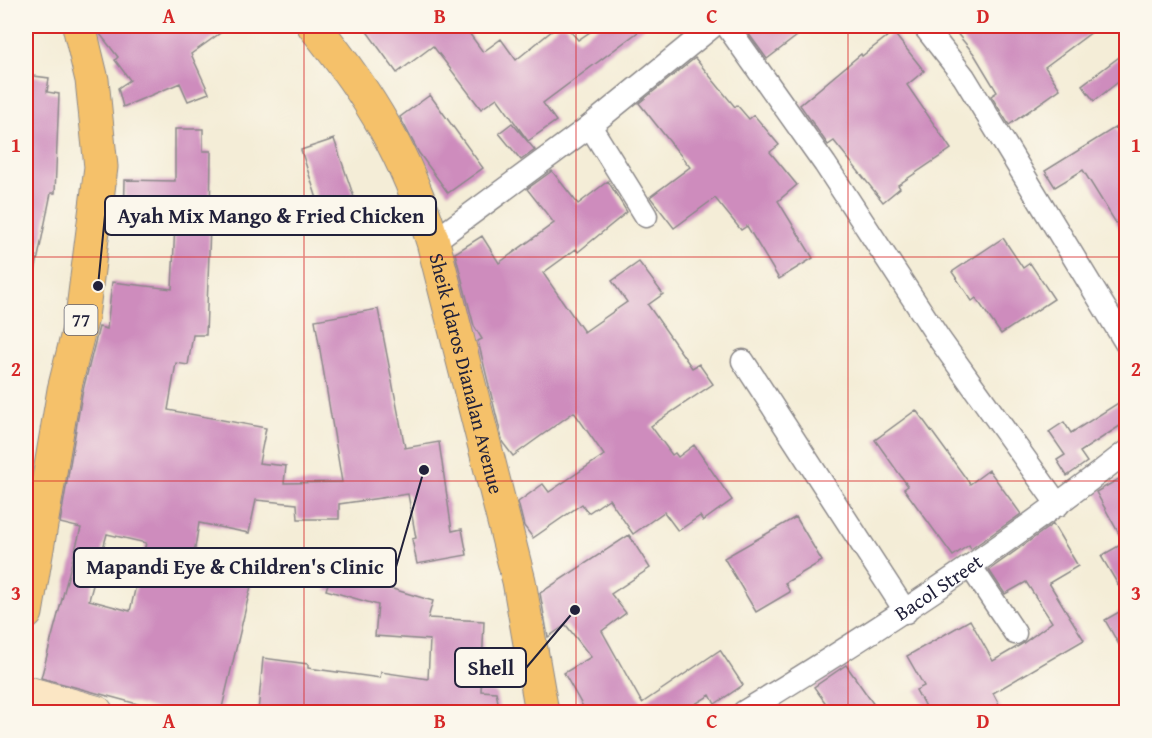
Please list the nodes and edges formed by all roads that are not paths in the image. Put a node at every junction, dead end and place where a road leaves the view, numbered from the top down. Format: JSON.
{"nodes":[{"id":1,"x":79,"y":26,"type":"edge"},
{"id":2,"x":314,"y":26,"type":"edge"},
{"id":3,"x":714,"y":26,"type":"edge"},
{"id":4,"x":924,"y":26,"type":"edge"},
{"id":5,"x":590,"y":126,"type":"junction"},
{"id":6,"x":646,"y":216,"type":"dead end"},
{"id":7,"x":433,"y":242,"type":"junction"},
{"id":8,"x":1126,"y":343,"type":"edge"},
{"id":9,"x":743,"y":361,"type":"dead end"},
{"id":10,"x":1126,"y":452,"type":"edge"},
{"id":11,"x":1058,"y":505,"type":"junction"},
{"id":12,"x":971,"y":567,"type":"junction"},
{"id":13,"x":906,"y":612,"type":"junction"},
{"id":14,"x":26,"y":613,"type":"edge"},
{"id":15,"x":1014,"y":633,"type":"dead end"},
{"id":16,"x":26,"y":692,"type":"edge"},
{"id":17,"x":97,"y":712,"type":"edge"},
{"id":18,"x":542,"y":712,"type":"edge"},
{"id":19,"x":744,"y":712,"type":"edge"}],
"edges":[{"from":1,"to":14,"type":"main road","number":"77"},
{"from":2,"to":7,"type":"main road","name":"Sheik Idaros Dianalan Avenue"},
{"from":3,"to":5,"type":"street"},
{"from":3,"to":11,"type":"street"},
{"from":4,"to":8,"type":"street"},
{"from":5,"to":6,"type":"street"},
{"from":5,"to":7,"type":"street"},
{"from":7,"to":18,"type":"main road","name":"Sheik Idaros Dianalan Avenue"},
{"from":9,"to":13,"type":"street"},
{"from":10,"to":11,"type":"street","name":"Bacol Street"},
{"from":11,"to":12,"type":"street","name":"Bacol Street"},
{"from":12,"to":13,"type":"street","name":"Bacol Street"},
{"from":12,"to":15,"type":"street"},
{"from":13,"to":19,"type":"street","name":"Bacol Street"},
{"from":16,"to":17,"type":"main road"}]}
